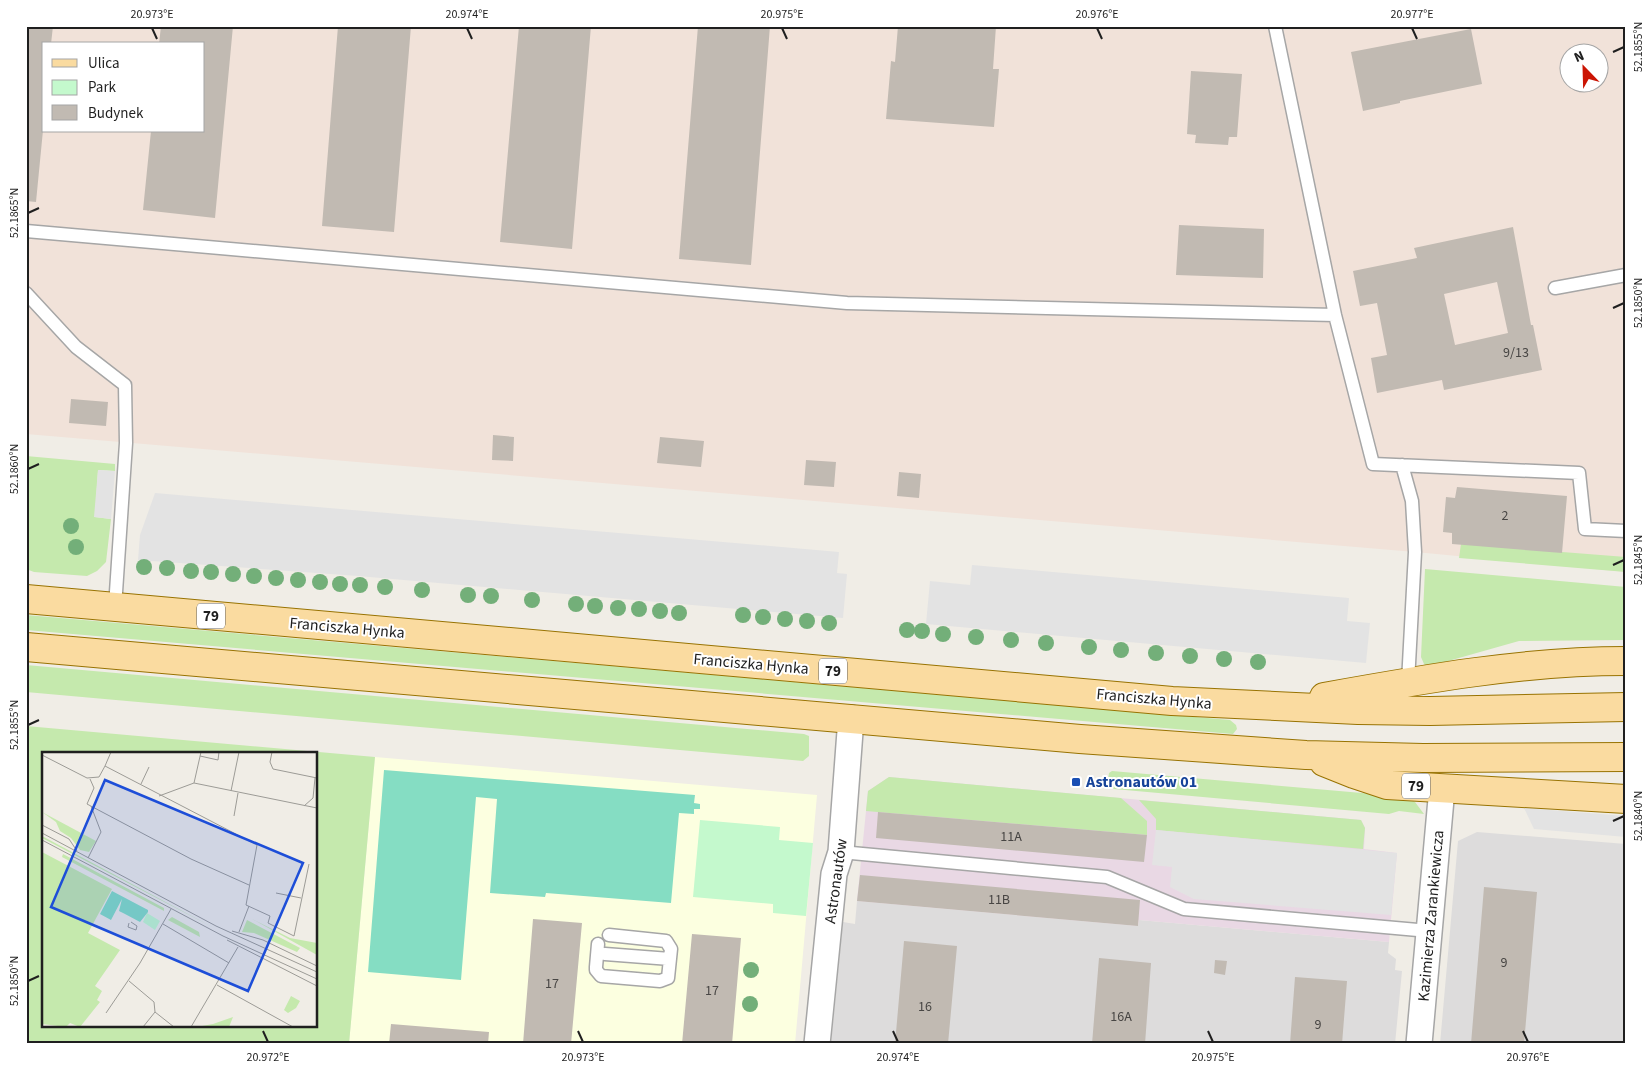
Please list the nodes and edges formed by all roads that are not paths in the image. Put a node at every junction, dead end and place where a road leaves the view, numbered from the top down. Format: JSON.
{"nodes":[{"id":1,"x":1275,"y":26,"type":"edge"},
{"id":2,"x":26,"y":231,"type":"edge"},
{"id":3,"x":1626,"y":274,"type":"edge"},
{"id":4,"x":1555,"y":288,"type":"dead end"},
{"id":5,"x":26,"y":293,"type":"edge"},
{"id":6,"x":1335,"y":315,"type":"junction"},
{"id":7,"x":1402,"y":465,"type":"junction"},
{"id":8,"x":1626,"y":531,"type":"edge"},
{"id":9,"x":27,"y":599,"type":"edge"},
{"id":10,"x":115,"y":607,"type":"junction"},
{"id":11,"x":26,"y":647,"type":"edge"},
{"id":12,"x":1626,"y":661,"type":"edge"},
{"id":13,"x":1408,"y":682,"type":"junction"},
{"id":14,"x":1273,"y":707,"type":"junction"},
{"id":15,"x":1626,"y":707,"type":"edge"},
{"id":16,"x":851,"y":718,"type":"junction"},
{"id":17,"x":1306,"y":755,"type":"junction"},
{"id":18,"x":1626,"y":757,"type":"edge"},
{"id":19,"x":1442,"y":788,"type":"junction"},
{"id":20,"x":1626,"y":799,"type":"edge"},
{"id":21,"x":841,"y":852,"type":"junction"},
{"id":22,"x":1430,"y":930,"type":"junction"},
{"id":23,"x":654,"y":940,"type":"junction"},
{"id":24,"x":602,"y":949,"type":"junction"},
{"id":25,"x":652,"y":958,"type":"junction"},
{"id":26,"x":670,"y":959,"type":"junction"},
{"id":27,"x":650,"y":980,"type":"junction"},
{"id":28,"x":817,"y":1044,"type":"edge"},
{"id":29,"x":1419,"y":1044,"type":"edge"}],
"edges":[{"from":1,"to":6,"type":"lane"},
{"from":2,"to":6,"type":"lane"},
{"from":3,"to":4,"type":"lane"},
{"from":5,"to":10,"type":"lane"},
{"from":6,"to":7,"type":"lane"},
{"from":7,"to":8,"type":"lane"},
{"from":7,"to":13,"type":"lane"},
{"from":9,"to":10,"type":"main road","name":"Franciszka Hynka","number":"79"},
{"from":10,"to":14,"type":"main road","name":"Franciszka Hynka","number":"79"},
{"from":11,"to":16,"type":"main road","number":"79"},
{"from":12,"to":13,"type":"main road","number":"79"},
{"from":13,"to":14,"type":"main road","number":"79"},
{"from":14,"to":15,"type":"main road","name":"Franciszka Hynka"},
{"from":16,"to":17,"type":"main road","number":"79"},
{"from":16,"to":21,"type":"street","name":"Astronautów"},
{"from":17,"to":18,"type":"main road"},
{"from":17,"to":19,"type":"main road","number":"79"},
{"from":19,"to":20,"type":"main road","number":"79"},
{"from":19,"to":22,"type":"street","name":"Kazimierza Zarankiewicza"},
{"from":21,"to":22,"type":"lane"},
{"from":21,"to":28,"type":"street","name":"Astronautów"},
{"from":22,"to":29,"type":"street","name":"Kazimierza Zarankiewicza"},
{"from":23,"to":24,"type":"lane"},
{"from":23,"to":25,"type":"lane"},
{"from":23,"to":26,"type":"lane"},
{"from":24,"to":25,"type":"lane"},
{"from":24,"to":27,"type":"lane"},
{"from":25,"to":26,"type":"lane"},
{"from":25,"to":27,"type":"lane"},
{"from":26,"to":27,"type":"lane"}]}
